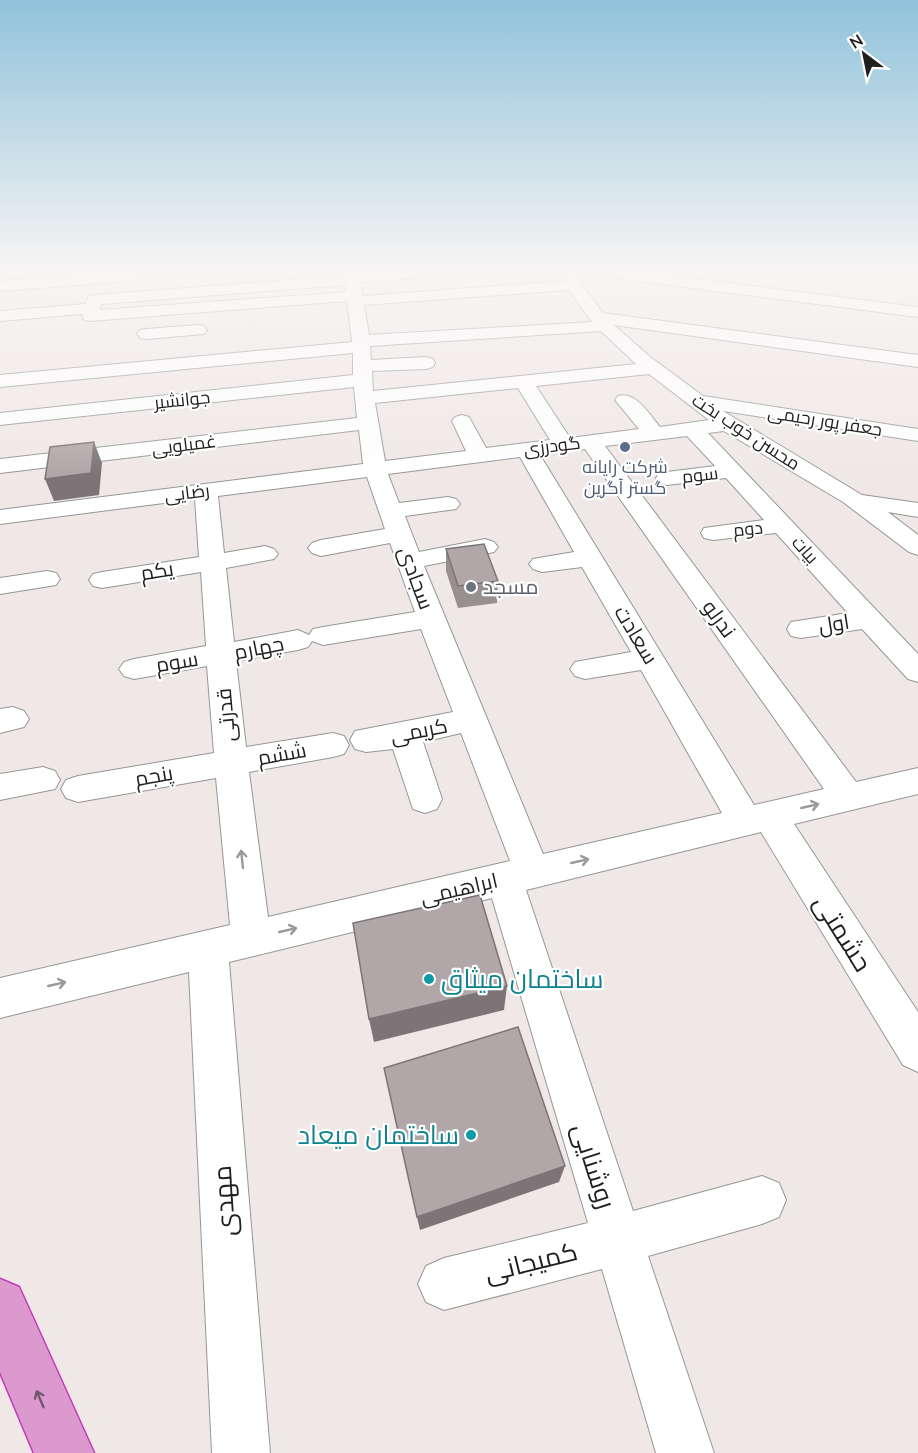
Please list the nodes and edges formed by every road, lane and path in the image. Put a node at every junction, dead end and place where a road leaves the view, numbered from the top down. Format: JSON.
{"nodes":[{"id":1,"x":360,"y":340,"type":"edge"},
{"id":2,"x":401,"y":340,"type":"edge"},
{"id":3,"x":459,"y":340,"type":"edge"},
{"id":4,"x":538,"y":340,"type":"edge"},
{"id":5,"x":619,"y":340,"type":"edge"},
{"id":6,"x":746,"y":340,"type":"edge"},
{"id":7,"x":361,"y":344,"type":"junction"},
{"id":8,"x":542,"y":346,"type":"dead end"},
{"id":9,"x":464,"y":352,"type":"dead end"},
{"id":10,"x":918,"y":361,"type":"edge"},
{"id":11,"x":426,"y":363,"type":"dead end"},
{"id":12,"x":652,"y":368,"type":"junction"},
{"id":13,"x":0,"y":381,"type":"edge"},
{"id":14,"x":363,"y":381,"type":"junction"},
{"id":15,"x":523,"y":381,"type":"junction"},
{"id":16,"x":625,"y":400,"type":"dead end"},
{"id":17,"x":697,"y":401,"type":"junction"},
{"id":18,"x":0,"y":419,"type":"edge"},
{"id":19,"x":462,"y":421,"type":"dead end"},
{"id":20,"x":368,"y":423,"type":"junction"},
{"id":21,"x":729,"y":424,"type":"junction"},
{"id":22,"x":692,"y":428,"type":"junction"},
{"id":23,"x":654,"y":433,"type":"junction"},
{"id":24,"x":918,"y":435,"type":"edge"},
{"id":25,"x":577,"y":443,"type":"junction"},
{"id":26,"x":526,"y":449,"type":"junction"},
{"id":27,"x":479,"y":456,"type":"junction"},
{"id":28,"x":0,"y":466,"type":"edge"},
{"id":29,"x":375,"y":469,"type":"junction"},
{"id":30,"x":732,"y":471,"type":"junction"},
{"id":31,"x":667,"y":478,"type":"dead end"},
{"id":32,"x":206,"y":490,"type":"junction"},
{"id":33,"x":853,"y":499,"type":"junction"},
{"id":34,"x":447,"y":504,"type":"dead end"},
{"id":35,"x":918,"y":510,"type":"edge"},
{"id":36,"x":0,"y":517,"type":"edge"},
{"id":37,"x":783,"y":525,"type":"junction"},
{"id":38,"x":713,"y":532,"type":"dead end"},
{"id":39,"x":400,"y":535,"type":"junction"},
{"id":40,"x":918,"y":547,"type":"edge"},
{"id":41,"x":321,"y":548,"type":"dead end"},
{"id":42,"x":485,"y":548,"type":"edge"},
{"id":43,"x":265,"y":554,"type":"dead end"},
{"id":44,"x":590,"y":558,"type":"junction"},
{"id":45,"x":212,"y":562,"type":"junction"},
{"id":46,"x":542,"y":564,"type":"dead end"},
{"id":47,"x":47,"y":579,"type":"dead end"},
{"id":48,"x":102,"y":580,"type":"dead end"},
{"id":49,"x":0,"y":586,"type":"edge"},
{"id":50,"x":431,"y":618,"type":"junction"},
{"id":51,"x":867,"y":619,"type":"junction"},
{"id":52,"x":801,"y":629,"type":"dead end"},
{"id":53,"x":221,"y":655,"type":"junction"},
{"id":54,"x":650,"y":659,"type":"junction"},
{"id":55,"x":134,"y":669,"type":"dead end"},
{"id":56,"x":585,"y":669,"type":"dead end"},
{"id":57,"x":918,"y":672,"type":"edge"},
{"id":58,"x":472,"y":720,"type":"junction"},
{"id":59,"x":405,"y":735,"type":"junction"},
{"id":60,"x":366,"y":740,"type":"dead end"},
{"id":61,"x":333,"y":745,"type":"dead end"},
{"id":62,"x":231,"y":762,"type":"junction"},
{"id":63,"x":43,"y":780,"type":"dead end"},
{"id":64,"x":918,"y":781,"type":"edge"},
{"id":65,"x":0,"y":787,"type":"edge"},
{"id":66,"x":78,"y":789,"type":"dead end"},
{"id":67,"x":848,"y":797,"type":"junction"},
{"id":68,"x":425,"y":799,"type":"dead end"},
{"id":69,"x":757,"y":818,"type":"junction"},
{"id":70,"x":518,"y":875,"type":"junction"},
{"id":71,"x":229,"y":943,"type":"junction"},
{"id":72,"x":0,"y":998,"type":"edge"},
{"id":73,"x":918,"y":1050,"type":"edge"},
{"id":74,"x":762,"y":1200,"type":"dead end"},
{"id":75,"x":618,"y":1240,"type":"junction"},
{"id":76,"x":444,"y":1284,"type":"dead end"},
{"id":77,"x":0,"y":1306,"type":"edge"},
{"id":78,"x":64,"y":1453,"type":"edge"},
{"id":79,"x":241,"y":1453,"type":"edge"},
{"id":80,"x":685,"y":1453,"type":"edge"}],
"edges":[{"from":1,"to":7,"type":"street","name":"سجادی"},
{"from":2,"to":7,"type":"street"},
{"from":3,"to":9,"type":"street"},
{"from":4,"to":8,"type":"street"},
{"from":5,"to":12,"type":"street","name":"محسن خوب بخت"},
{"from":6,"to":10,"type":"street"},
{"from":7,"to":13,"type":"street"},
{"from":7,"to":14,"type":"street","name":"سجادی"},
{"from":11,"to":14,"type":"street"},
{"from":12,"to":15,"type":"street"},
{"from":12,"to":17,"type":"street","name":"محسن خوب بخت"},
{"from":14,"to":15,"type":"street"},
{"from":14,"to":18,"type":"street","name":"جوانشیر"},
{"from":14,"to":20,"type":"street","name":"سجادی"},
{"from":15,"to":25,"type":"street","name":"ندرلو"},
{"from":16,"to":23,"type":"street"},
{"from":17,"to":21,"type":"street","name":"محسن خوب بخت"},
{"from":17,"to":24,"type":"street","name":"جعفر پور رحیمی"},
{"from":19,"to":27,"type":"street"},
{"from":20,"to":28,"type":"street","name":"غمیلویی"},
{"from":20,"to":29,"type":"street","name":"سجادی"},
{"from":21,"to":22,"type":"street","name":"گودرزی"},
{"from":21,"to":33,"type":"street","name":"محسن خوب بخت"},
{"from":22,"to":23,"type":"street","name":"گودرزی"},
{"from":22,"to":30,"type":"street","name":"بیات"},
{"from":23,"to":25,"type":"street","name":"گودرزی"},
{"from":25,"to":26,"type":"street","name":"گودرزی"},
{"from":25,"to":67,"type":"street","name":"ندرلو"},
{"from":26,"to":27,"type":"street","name":"گودرزی"},
{"from":26,"to":44,"type":"street","name":"سعادت"},
{"from":27,"to":29,"type":"street","name":"گودرزی"},
{"from":29,"to":32,"type":"street","name":"رضایی"},
{"from":29,"to":39,"type":"street","name":"سجادی"},
{"from":30,"to":31,"type":"street","name":"سوم"},
{"from":30,"to":37,"type":"street","name":"بیات"},
{"from":32,"to":36,"type":"street","name":"رضایی"},
{"from":32,"to":45,"type":"street","name":"قدرتی"},
{"from":33,"to":35,"type":"street"},
{"from":33,"to":40,"type":"street","name":"محسن خوب بخت"},
{"from":34,"to":39,"type":"street"},
{"from":37,"to":38,"type":"street","name":"دوم"},
{"from":37,"to":51,"type":"street","name":"بیات"},
{"from":39,"to":41,"type":"street"},
{"from":39,"to":42,"type":"street"},
{"from":39,"to":50,"type":"street","name":"سجادی"},
{"from":43,"to":45,"type":"street"},
{"from":44,"to":46,"type":"street"},
{"from":44,"to":54,"type":"street","name":"سعادت"},
{"from":45,"to":48,"type":"street","name":"یکم"},
{"from":45,"to":53,"type":"street","name":"قدرتی"},
{"from":47,"to":49,"type":"street"},
{"from":50,"to":53,"type":"street","name":"چهارم"},
{"from":50,"to":58,"type":"street","name":"سجادی"},
{"from":51,"to":52,"type":"street","name":"اول"},
{"from":51,"to":57,"type":"street","name":"بیات"},
{"from":53,"to":55,"type":"street","name":"سوم"},
{"from":53,"to":62,"type":"street","name":"قدرتی"},
{"from":54,"to":56,"type":"street"},
{"from":54,"to":69,"type":"street","name":"سعادت"},
{"from":58,"to":59,"type":"street","name":"کریمی"},
{"from":58,"to":70,"type":"street","name":"سجادی"},
{"from":59,"to":60,"type":"street","name":"کریمی"},
{"from":59,"to":68,"type":"street"},
{"from":61,"to":62,"type":"street","name":"ششم"},
{"from":62,"to":66,"type":"street","name":"پنجم"},
{"from":71,"to":62,"type":"street","name":"قدرتی","one_way":true},
{"from":63,"to":65,"type":"street"},
{"from":64,"to":67,"type":"street","name":"ابراهیمی"},
{"from":69,"to":67,"type":"street","name":"ابراهیمی","one_way":true},
{"from":70,"to":69,"type":"street","name":"ابراهیمی","one_way":true},
{"from":69,"to":73,"type":"street","name":"حشمتی"},
{"from":71,"to":70,"type":"street","name":"ابراهیمی","one_way":true},
{"from":70,"to":75,"type":"street","name":"روشنایی"},
{"from":72,"to":71,"type":"street","name":"ابراهیمی","one_way":true},
{"from":71,"to":79,"type":"street","name":"مهدی"},
{"from":74,"to":75,"type":"street","name":"کمیجانی"},
{"from":75,"to":76,"type":"street","name":"کمیجانی"},
{"from":75,"to":80,"type":"street","name":"روشنایی"},
{"from":78,"to":77,"type":"highway","one_way":true}]}
